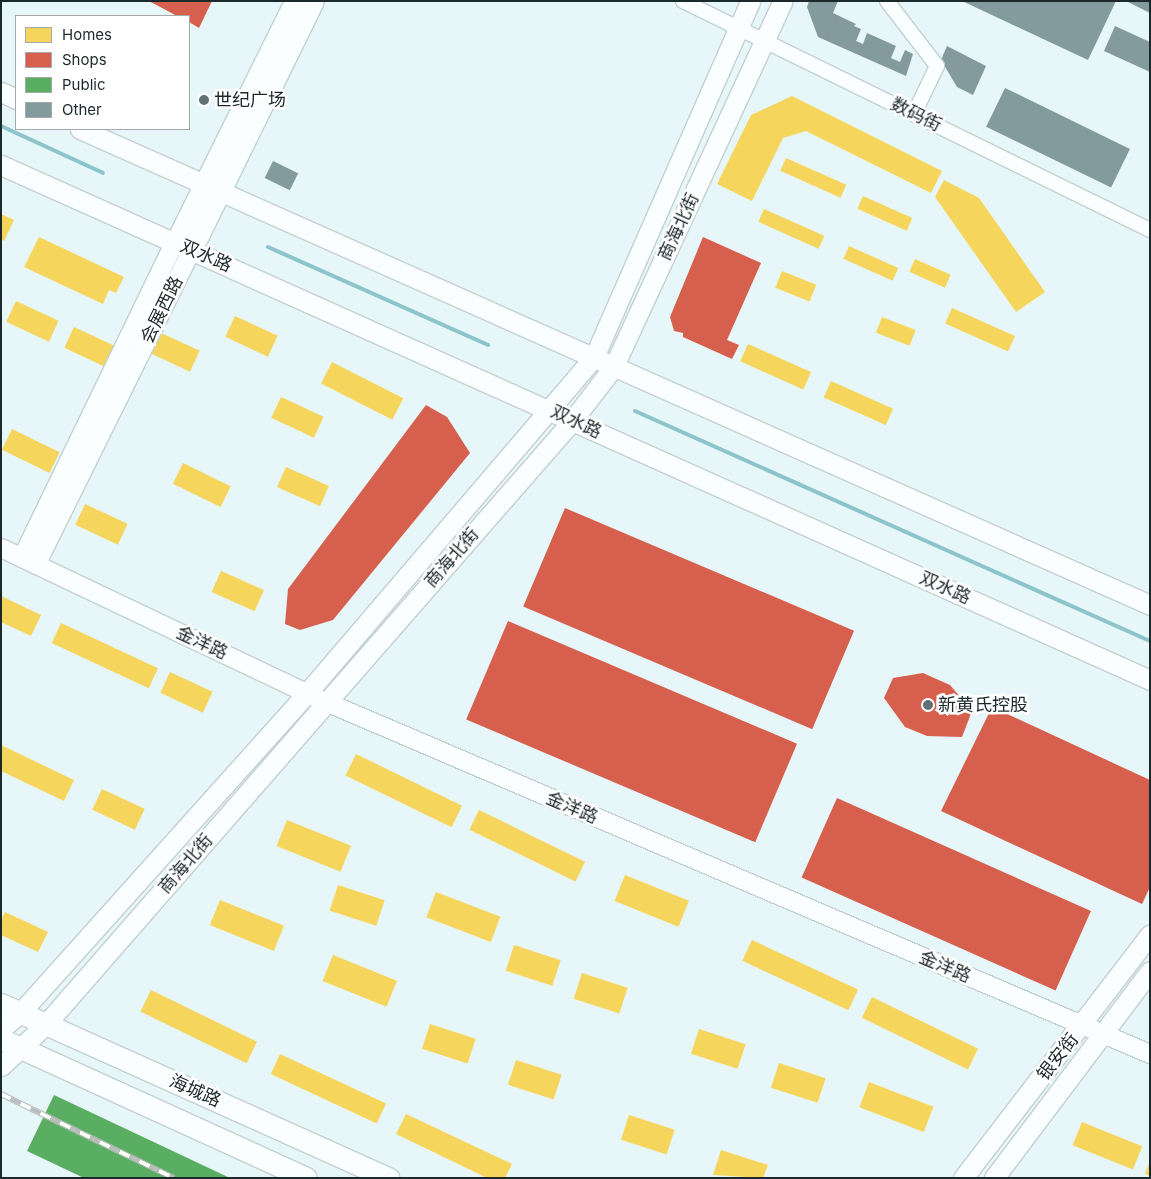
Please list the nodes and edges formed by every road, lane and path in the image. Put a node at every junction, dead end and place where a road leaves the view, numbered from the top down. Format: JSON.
{"nodes":[{"id":1,"x":294,"y":1,"type":"edge"},
{"id":2,"x":314,"y":1,"type":"edge"},
{"id":3,"x":683,"y":1,"type":"edge"},
{"id":4,"x":750,"y":1,"type":"edge"},
{"id":5,"x":783,"y":1,"type":"edge"},
{"id":6,"x":887,"y":1,"type":"edge"},
{"id":7,"x":737,"y":28,"type":"junction"},
{"id":8,"x":765,"y":41,"type":"junction"},
{"id":9,"x":1,"y":92,"type":"edge"},
{"id":10,"x":15,"y":99,"type":"edge"},
{"id":11,"x":914,"y":114,"type":"junction"},
{"id":12,"x":82,"y":130,"type":"edge"},
{"id":13,"x":1,"y":165,"type":"edge"},
{"id":14,"x":212,"y":187,"type":"junction"},
{"id":15,"x":1150,"y":230,"type":"edge"},
{"id":16,"x":175,"y":242,"type":"junction"},
{"id":17,"x":192,"y":250,"type":"junction"},
{"id":18,"x":594,"y":357,"type":"junction"},
{"id":19,"x":614,"y":366,"type":"junction"},
{"id":20,"x":547,"y":409,"type":"junction"},
{"id":21,"x":572,"y":421,"type":"junction"},
{"id":22,"x":1,"y":548,"type":"edge"},
{"id":23,"x":29,"y":561,"type":"junction"},
{"id":24,"x":1150,"y":605,"type":"edge"},
{"id":25,"x":1150,"y":680,"type":"edge"},
{"id":26,"x":307,"y":693,"type":"junction"},
{"id":27,"x":326,"y":702,"type":"junction"},
{"id":28,"x":1150,"y":934,"type":"edge"},
{"id":29,"x":1150,"y":971,"type":"edge"},
{"id":30,"x":1,"y":1004,"type":"edge"},
{"id":31,"x":20,"y":1013,"type":"junction"},
{"id":32,"x":46,"y":1024,"type":"junction"},
{"id":33,"x":1082,"y":1026,"type":"junction"},
{"id":34,"x":1,"y":1029,"type":"edge"},
{"id":35,"x":1102,"y":1034,"type":"junction"},
{"id":36,"x":10,"y":1043,"type":"edge"},
{"id":37,"x":1150,"y":1054,"type":"edge"},
{"id":38,"x":1,"y":1066,"type":"edge"},
{"id":39,"x":306,"y":1178,"type":"edge"},
{"id":40,"x":389,"y":1178,"type":"edge"},
{"id":41,"x":963,"y":1178,"type":"edge"},
{"id":42,"x":994,"y":1178,"type":"edge"}],
"edges":[{"from":1,"to":14,"type":"main road","name":"会展西路"},
{"from":2,"to":14,"type":"main road","name":"会展西路"},
{"from":3,"to":7,"type":"street","name":"数码街"},
{"from":4,"to":7,"type":"main road","name":"商海北街"},
{"from":5,"to":8,"type":"main road","name":"商海北街"},
{"from":6,"to":11,"type":"street"},
{"from":7,"to":8,"type":"street","name":"数码街"},
{"from":7,"to":18,"type":"main road","name":"商海北街"},
{"from":8,"to":11,"type":"street","name":"数码街"},
{"from":8,"to":19,"type":"main road","name":"商海北街"},
{"from":9,"to":10,"type":"main road"},
{"from":11,"to":15,"type":"street","name":"数码街"},
{"from":12,"to":14,"type":"main road"},
{"from":13,"to":16,"type":"main road","name":"双水路"},
{"from":14,"to":16,"type":"main road","name":"会展西路"},
{"from":14,"to":17,"type":"main road","name":"会展西路"},
{"from":14,"to":18,"type":"main road"},
{"from":16,"to":17,"type":"main road","name":"双水路"},
{"from":16,"to":23,"type":"street","name":"会展西路"},
{"from":17,"to":20,"type":"main road","name":"双水路"},
{"from":17,"to":23,"type":"street","name":"会展西路"},
{"from":18,"to":19,"type":"main road"},
{"from":18,"to":20,"type":"main road","name":"商海北街"},
{"from":19,"to":21,"type":"main road","name":"商海北街"},
{"from":19,"to":24,"type":"main road"},
{"from":20,"to":21,"type":"main road","name":"双水路"},
{"from":20,"to":26,"type":"main road","name":"商海北街"},
{"from":21,"to":25,"type":"main road","name":"双水路"},
{"from":21,"to":27,"type":"main road","name":"商海北街"},
{"from":22,"to":23,"type":"street","name":"金洋路"},
{"from":23,"to":26,"type":"street","name":"金洋路"},
{"from":26,"to":27,"type":"street","name":"金洋路"},
{"from":26,"to":31,"type":"main road","name":"商海北街"},
{"from":27,"to":32,"type":"main road","name":"商海北街"},
{"from":27,"to":33,"type":"street","name":"金洋路"},
{"from":28,"to":33,"type":"main road","name":"银安街"},
{"from":29,"to":35,"type":"main road","name":"银安街"},
{"from":30,"to":31,"type":"main road","name":"海城路"},
{"from":31,"to":32,"type":"main road","name":"海城路"},
{"from":31,"to":34,"type":"main road","name":"商海北街"},
{"from":32,"to":36,"type":"main road","name":"商海北街"},
{"from":32,"to":40,"type":"main road","name":"海城路"},
{"from":33,"to":35,"type":"street","name":"金洋路"},
{"from":33,"to":41,"type":"main road","name":"银安街"},
{"from":35,"to":37,"type":"street","name":"金洋路"},
{"from":35,"to":42,"type":"main road","name":"银安街"},
{"from":36,"to":38,"type":"main road","name":"商海北街"},
{"from":36,"to":39,"type":"main road","name":"海城路"}]}
